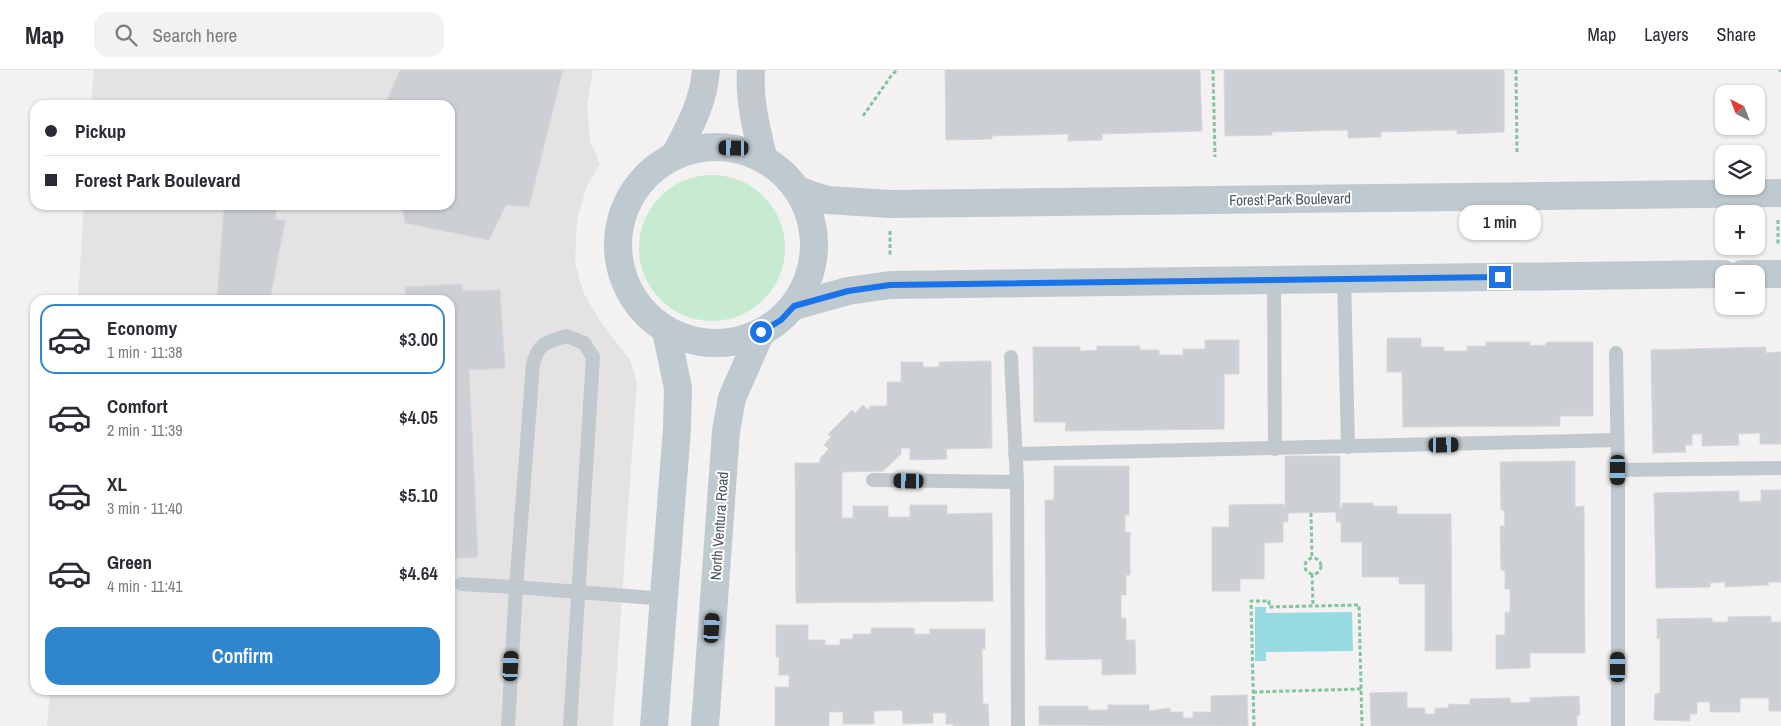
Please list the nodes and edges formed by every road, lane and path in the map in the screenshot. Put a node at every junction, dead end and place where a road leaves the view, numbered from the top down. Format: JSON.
{"nodes":[{"id":1,"x":706,"y":70,"type":"edge"},
{"id":2,"x":751,"y":70,"type":"edge"},
{"id":3,"x":897,"y":70,"type":"edge"},
{"id":4,"x":1213,"y":70,"type":"edge"},
{"id":5,"x":1516,"y":70,"type":"edge"},
{"id":6,"x":863,"y":116,"type":"dead end"},
{"id":7,"x":1517,"y":152,"type":"dead end"},
{"id":8,"x":676,"y":153,"type":"junction"},
{"id":9,"x":763,"y":156,"type":"junction"},
{"id":10,"x":1215,"y":157,"type":"dead end"},
{"id":11,"x":800,"y":191,"type":"junction"},
{"id":12,"x":1779,"y":202,"type":"edge"},
{"id":13,"x":890,"y":229,"type":"dead end"},
{"id":14,"x":1778,"y":248,"type":"dead end"},
{"id":15,"x":890,"y":265,"type":"dead end"},
{"id":16,"x":1715,"y":274,"type":"edge"},
{"id":17,"x":1765,"y":274,"type":"edge"},
{"id":18,"x":1781,"y":274,"type":"edge"},
{"id":19,"x":1344,"y":278,"type":"junction"},
{"id":20,"x":1274,"y":279,"type":"junction"},
{"id":21,"x":794,"y":306,"type":"junction"},
{"id":22,"x":666,"y":331,"type":"junction"},
{"id":23,"x":761,"y":332,"type":"junction"},
{"id":24,"x":1616,"y":353,"type":"dead end"},
{"id":25,"x":1011,"y":357,"type":"dead end"},
{"id":26,"x":1617,"y":440,"type":"junction"},
{"id":27,"x":1348,"y":447,"type":"junction"},
{"id":28,"x":1274,"y":449,"type":"junction"},
{"id":29,"x":1016,"y":454,"type":"junction"},
{"id":30,"x":1781,"y":468,"type":"edge"},
{"id":31,"x":1618,"y":470,"type":"junction"},
{"id":32,"x":873,"y":480,"type":"dead end"},
{"id":33,"x":1017,"y":482,"type":"junction"},
{"id":34,"x":1311,"y":513,"type":"dead end"},
{"id":35,"x":1312,"y":558,"type":"junction"},
{"id":36,"x":1312,"y":574,"type":"junction"},
{"id":37,"x":462,"y":584,"type":"dead end"},
{"id":38,"x":516,"y":587,"type":"junction"},
{"id":39,"x":578,"y":592,"type":"junction"},
{"id":40,"x":665,"y":599,"type":"junction"},
{"id":41,"x":1313,"y":606,"type":"junction"},
{"id":42,"x":1361,"y":689,"type":"junction"},
{"id":43,"x":1253,"y":692,"type":"junction"},
{"id":44,"x":508,"y":726,"type":"edge"},
{"id":45,"x":570,"y":726,"type":"edge"},
{"id":46,"x":654,"y":726,"type":"edge"},
{"id":47,"x":705,"y":726,"type":"edge"},
{"id":48,"x":1018,"y":726,"type":"edge"},
{"id":49,"x":1254,"y":726,"type":"edge"},
{"id":50,"x":1362,"y":726,"type":"edge"},
{"id":51,"x":1618,"y":726,"type":"edge"}],
"edges":[{"from":1,"to":8,"type":"street"},
{"from":2,"to":9,"type":"street"},
{"from":3,"to":6,"type":"path"},
{"from":4,"to":10,"type":"path"},
{"from":5,"to":7,"type":"path"},
{"from":8,"to":9,"type":"street"},
{"from":8,"to":22,"type":"street"},
{"from":9,"to":11,"type":"street"},
{"from":11,"to":12,"type":"street","name":"Forest Park Boulevard"},
{"from":11,"to":21,"type":"street"},
{"from":12,"to":14,"type":"path"},
{"from":13,"to":15,"type":"path"},
{"from":16,"to":19,"type":"street"},
{"from":17,"to":18,"type":"street"},
{"from":19,"to":20,"type":"street"},
{"from":19,"to":27,"type":"lane"},
{"from":20,"to":21,"type":"street"},
{"from":20,"to":28,"type":"lane"},
{"from":21,"to":23,"type":"street"},
{"from":22,"to":23,"type":"street"},
{"from":22,"to":40,"type":"street"},
{"from":23,"to":47,"type":"street","name":"North Ventura Road"},
{"from":24,"to":26,"type":"lane"},
{"from":25,"to":29,"type":"lane"},
{"from":26,"to":27,"type":"lane"},
{"from":26,"to":31,"type":"lane"},
{"from":27,"to":28,"type":"lane"},
{"from":28,"to":29,"type":"lane"},
{"from":29,"to":33,"type":"lane"},
{"from":30,"to":31,"type":"lane"},
{"from":31,"to":51,"type":"lane"},
{"from":32,"to":33,"type":"lane"},
{"from":33,"to":48,"type":"lane"},
{"from":34,"to":35,"type":"path"},
{"from":35,"to":36,"type":"path"},
{"from":35,"to":36,"type":"path"},
{"from":36,"to":41,"type":"path"},
{"from":37,"to":38,"type":"lane"},
{"from":38,"to":39,"type":"lane"},
{"from":38,"to":39,"type":"lane"},
{"from":38,"to":44,"type":"lane"},
{"from":39,"to":40,"type":"lane"},
{"from":39,"to":45,"type":"lane"},
{"from":40,"to":46,"type":"street"},
{"from":41,"to":42,"type":"path"},
{"from":41,"to":43,"type":"path"},
{"from":42,"to":43,"type":"path"},
{"from":42,"to":50,"type":"path"},
{"from":43,"to":49,"type":"path"}]}
